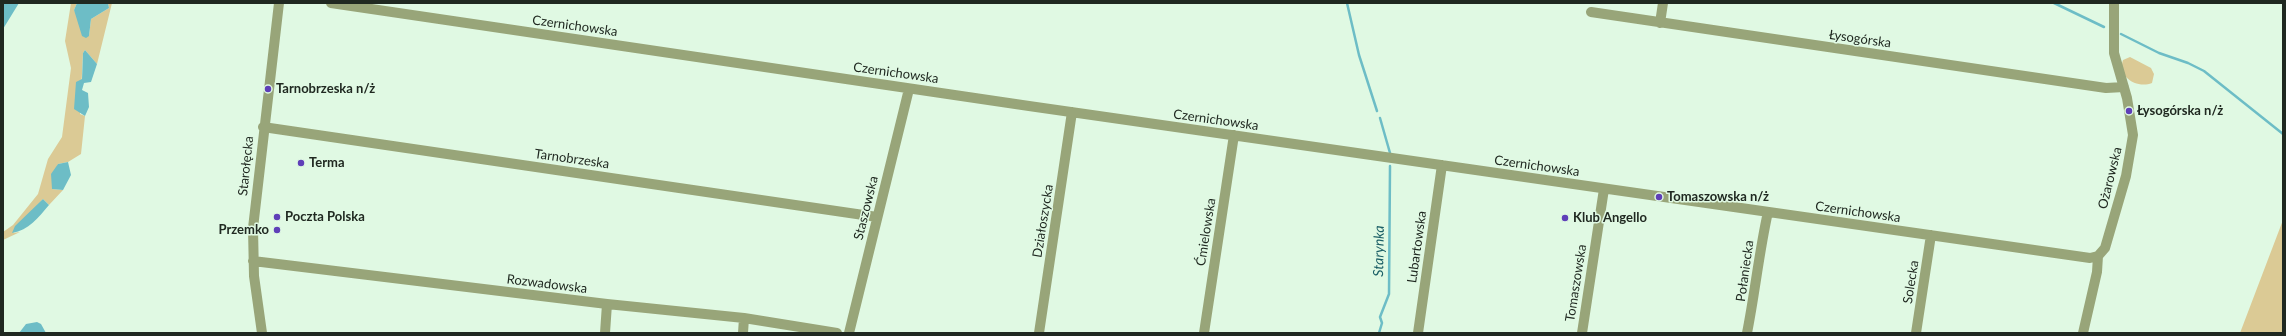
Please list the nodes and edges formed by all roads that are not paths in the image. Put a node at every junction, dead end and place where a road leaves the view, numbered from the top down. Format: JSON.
{"nodes":[{"id":1,"x":279,"y":3,"type":"edge"},
{"id":2,"x":331,"y":3,"type":"edge"},
{"id":3,"x":1663,"y":3,"type":"edge"},
{"id":4,"x":2114,"y":3,"type":"edge"},
{"id":5,"x":1591,"y":12,"type":"dead end"},
{"id":6,"x":1660,"y":23,"type":"junction"},
{"id":7,"x":2124,"y":88,"type":"junction"},
{"id":8,"x":909,"y":89,"type":"junction"},
{"id":9,"x":1072,"y":112,"type":"junction"},
{"id":10,"x":263,"y":127,"type":"junction"},
{"id":11,"x":1234,"y":136,"type":"junction"},
{"id":12,"x":1442,"y":165,"type":"junction"},
{"id":13,"x":1604,"y":189,"type":"junction"},
{"id":14,"x":1768,"y":212,"type":"junction"},
{"id":15,"x":878,"y":217,"type":"junction"},
{"id":16,"x":1931,"y":235,"type":"junction"},
{"id":17,"x":2098,"y":256,"type":"junction"},
{"id":18,"x":253,"y":261,"type":"junction"},
{"id":19,"x":607,"y":304,"type":"junction"},
{"id":20,"x":744,"y":318,"type":"junction"},
{"id":21,"x":262,"y":333,"type":"edge"},
{"id":22,"x":605,"y":333,"type":"edge"},
{"id":23,"x":743,"y":333,"type":"edge"},
{"id":24,"x":837,"y":333,"type":"edge"},
{"id":25,"x":849,"y":333,"type":"edge"},
{"id":26,"x":1039,"y":333,"type":"edge"},
{"id":27,"x":1204,"y":333,"type":"edge"},
{"id":28,"x":1418,"y":333,"type":"edge"},
{"id":29,"x":1582,"y":333,"type":"edge"},
{"id":30,"x":1748,"y":333,"type":"edge"},
{"id":31,"x":1916,"y":333,"type":"edge"},
{"id":32,"x":2083,"y":333,"type":"edge"}],
"edges":[{"from":1,"to":10,"type":"street","name":"Starołęcka"},
{"from":2,"to":8,"type":"street","name":"Czernichowska"},
{"from":3,"to":6,"type":"street"},
{"from":4,"to":7,"type":"street","name":"Ożarowska"},
{"from":5,"to":6,"type":"street","name":"Łysogórska"},
{"from":6,"to":7,"type":"street","name":"Łysogórska"},
{"from":7,"to":17,"type":"street","name":"Ożarowska"},
{"from":8,"to":9,"type":"street","name":"Czernichowska"},
{"from":8,"to":15,"type":"street","name":"Staszowska"},
{"from":9,"to":11,"type":"street","name":"Czernichowska"},
{"from":9,"to":26,"type":"street","name":"Działoszycka"},
{"from":10,"to":15,"type":"street","name":"Tarnobrzeska"},
{"from":10,"to":18,"type":"street","name":"Starołęcka"},
{"from":11,"to":12,"type":"street","name":"Czernichowska"},
{"from":11,"to":27,"type":"street","name":"Ćmielowska"},
{"from":12,"to":13,"type":"street","name":"Czernichowska"},
{"from":12,"to":28,"type":"street","name":"Lubartowska"},
{"from":13,"to":14,"type":"street","name":"Czernichowska"},
{"from":13,"to":29,"type":"street","name":"Tomaszowska"},
{"from":14,"to":16,"type":"street","name":"Czernichowska"},
{"from":14,"to":30,"type":"street","name":"Połaniecka"},
{"from":15,"to":25,"type":"street","name":"Staszowska"},
{"from":16,"to":17,"type":"street","name":"Czernichowska"},
{"from":16,"to":31,"type":"street","name":"Solecka"},
{"from":17,"to":32,"type":"street","name":"Ożarowska"},
{"from":18,"to":19,"type":"street","name":"Rozwadowska"},
{"from":18,"to":21,"type":"street","name":"Starołęcka"},
{"from":19,"to":20,"type":"street","name":"Rozwadowska"},
{"from":19,"to":22,"type":"street"},
{"from":20,"to":23,"type":"street"},
{"from":20,"to":24,"type":"street","name":"Rozwadowska"}]}
